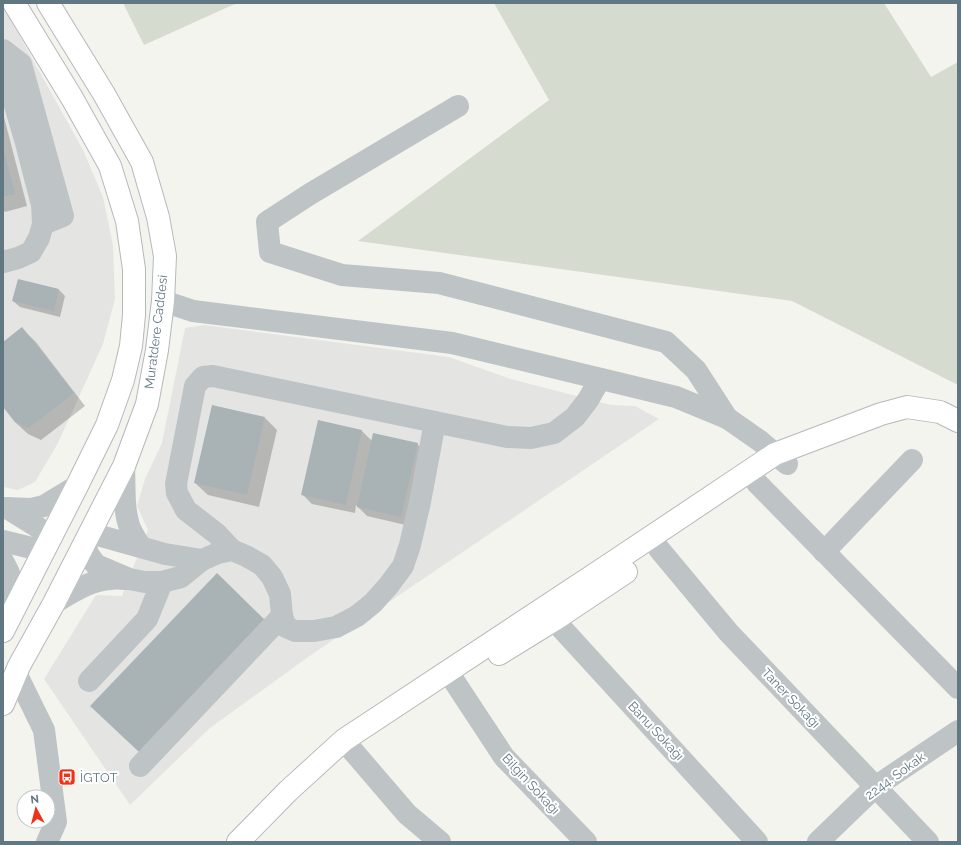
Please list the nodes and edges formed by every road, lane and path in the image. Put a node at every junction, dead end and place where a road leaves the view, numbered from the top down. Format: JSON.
{"nodes":[{"id":1,"x":14,"y":3,"type":"edge"},
{"id":2,"x":48,"y":3,"type":"edge"},
{"id":3,"x":3,"y":50,"type":"edge"},
{"id":4,"x":3,"y":65,"type":"edge"},
{"id":5,"x":458,"y":106,"type":"dead end"},
{"id":6,"x":43,"y":224,"type":"junction"},
{"id":7,"x":3,"y":262,"type":"edge"},
{"id":8,"x":163,"y":301,"type":"junction"},
{"id":9,"x":600,"y":379,"type":"junction"},
{"id":10,"x":728,"y":418,"type":"junction"},
{"id":11,"x":958,"y":421,"type":"edge"},
{"id":12,"x":435,"y":422,"type":"junction"},
{"id":13,"x":781,"y":459,"type":"junction"},
{"id":14,"x":912,"y":460,"type":"dead end"},
{"id":15,"x":124,"y":466,"type":"junction"},
{"id":16,"x":757,"y":483,"type":"junction"},
{"id":17,"x":77,"y":486,"type":"junction"},
{"id":18,"x":5,"y":508,"type":"edge"},
{"id":19,"x":87,"y":538,"type":"junction"},
{"id":20,"x":3,"y":541,"type":"edge"},
{"id":21,"x":47,"y":544,"type":"junction"},
{"id":22,"x":141,"y":547,"type":"junction"},
{"id":23,"x":659,"y":549,"type":"junction"},
{"id":24,"x":232,"y":550,"type":"junction"},
{"id":25,"x":824,"y":552,"type":"junction"},
{"id":26,"x":202,"y":560,"type":"junction"},
{"id":27,"x":3,"y":561,"type":"edge"},
{"id":28,"x":129,"y":579,"type":"junction"},
{"id":29,"x":162,"y":582,"type":"junction"},
{"id":30,"x":54,"y":603,"type":"junction"},
{"id":31,"x":282,"y":616,"type":"junction"},
{"id":32,"x":554,"y":620,"type":"junction"},
{"id":33,"x":4,"y":629,"type":"edge"},
{"id":34,"x":16,"y":673,"type":"junction"},
{"id":35,"x":88,"y":680,"type":"dead end"},
{"id":36,"x":454,"y":681,"type":"junction"},
{"id":37,"x":958,"y":688,"type":"edge"},
{"id":38,"x":3,"y":704,"type":"edge"},
{"id":39,"x":958,"y":731,"type":"edge"},
{"id":40,"x":352,"y":750,"type":"junction"},
{"id":41,"x":140,"y":766,"type":"dead end"},
{"id":42,"x":875,"y":787,"type":"junction"},
{"id":43,"x":47,"y":842,"type":"edge"},
{"id":44,"x":238,"y":842,"type":"edge"},
{"id":45,"x":255,"y":842,"type":"edge"},
{"id":46,"x":440,"y":842,"type":"edge"},
{"id":47,"x":586,"y":842,"type":"edge"},
{"id":48,"x":758,"y":842,"type":"edge"},
{"id":49,"x":818,"y":842,"type":"edge"},
{"id":50,"x":928,"y":842,"type":"edge"}],
"edges":[{"from":1,"to":17,"type":"main road","name":"Muratdere Caddesi"},
{"from":2,"to":8,"type":"main road","name":"Muratdere Caddesi"},
{"from":3,"to":6,"type":"street"},
{"from":4,"to":6,"type":"street"},
{"from":5,"to":10,"type":"street"},
{"from":6,"to":7,"type":"street"},
{"from":8,"to":9,"type":"street"},
{"from":8,"to":15,"type":"main road","name":"Muratdere Caddesi"},
{"from":9,"to":10,"type":"street"},
{"from":9,"to":12,"type":"street"},
{"from":10,"to":13,"type":"street"},
{"from":11,"to":13,"type":"main road"},
{"from":12,"to":24,"type":"street"},
{"from":12,"to":31,"type":"street"},
{"from":13,"to":16,"type":"main road"},
{"from":13,"to":44,"type":"main road"},
{"from":14,"to":25,"type":"street"},
{"from":15,"to":19,"type":"main road","name":"Muratdere Caddesi"},
{"from":15,"to":22,"type":"street"},
{"from":16,"to":23,"type":"main road"},
{"from":16,"to":25,"type":"street"},
{"from":17,"to":18,"type":"street"},
{"from":17,"to":19,"type":"main road"},
{"from":17,"to":21,"type":"main road","name":"Muratdere Caddesi"},
{"from":18,"to":21,"type":"street"},
{"from":19,"to":22,"type":"street"},
{"from":19,"to":28,"type":"street"},
{"from":19,"to":30,"type":"main road","name":"Muratdere Caddesi"},
{"from":20,"to":21,"type":"street"},
{"from":21,"to":30,"type":"main road"},
{"from":21,"to":33,"type":"main road","name":"Muratdere Caddesi"},
{"from":22,"to":26,"type":"street"},
{"from":23,"to":32,"type":"main road"},
{"from":23,"to":42,"type":"street","name":"Taner Sokağı"},
{"from":24,"to":26,"type":"street"},
{"from":24,"to":31,"type":"street"},
{"from":25,"to":37,"type":"street"},
{"from":26,"to":29,"type":"street"},
{"from":27,"to":33,"type":"street"},
{"from":28,"to":29,"type":"street"},
{"from":28,"to":30,"type":"street"},
{"from":29,"to":35,"type":"street"},
{"from":30,"to":34,"type":"main road","name":"Muratdere Caddesi"},
{"from":31,"to":41,"type":"street"},
{"from":32,"to":36,"type":"main road"},
{"from":32,"to":48,"type":"street","name":"Banu Sokağı"},
{"from":34,"to":38,"type":"main road","name":"Muratdere Caddesi"},
{"from":34,"to":43,"type":"street"},
{"from":36,"to":40,"type":"main road"},
{"from":36,"to":47,"type":"street","name":"Bilgin Sokağı"},
{"from":39,"to":42,"type":"street","name":"2244. Sokak"},
{"from":40,"to":45,"type":"main road"},
{"from":40,"to":46,"type":"street"},
{"from":42,"to":49,"type":"street","name":"2244. Sokak"},
{"from":42,"to":50,"type":"street","name":"Taner Sokağı"}]}
